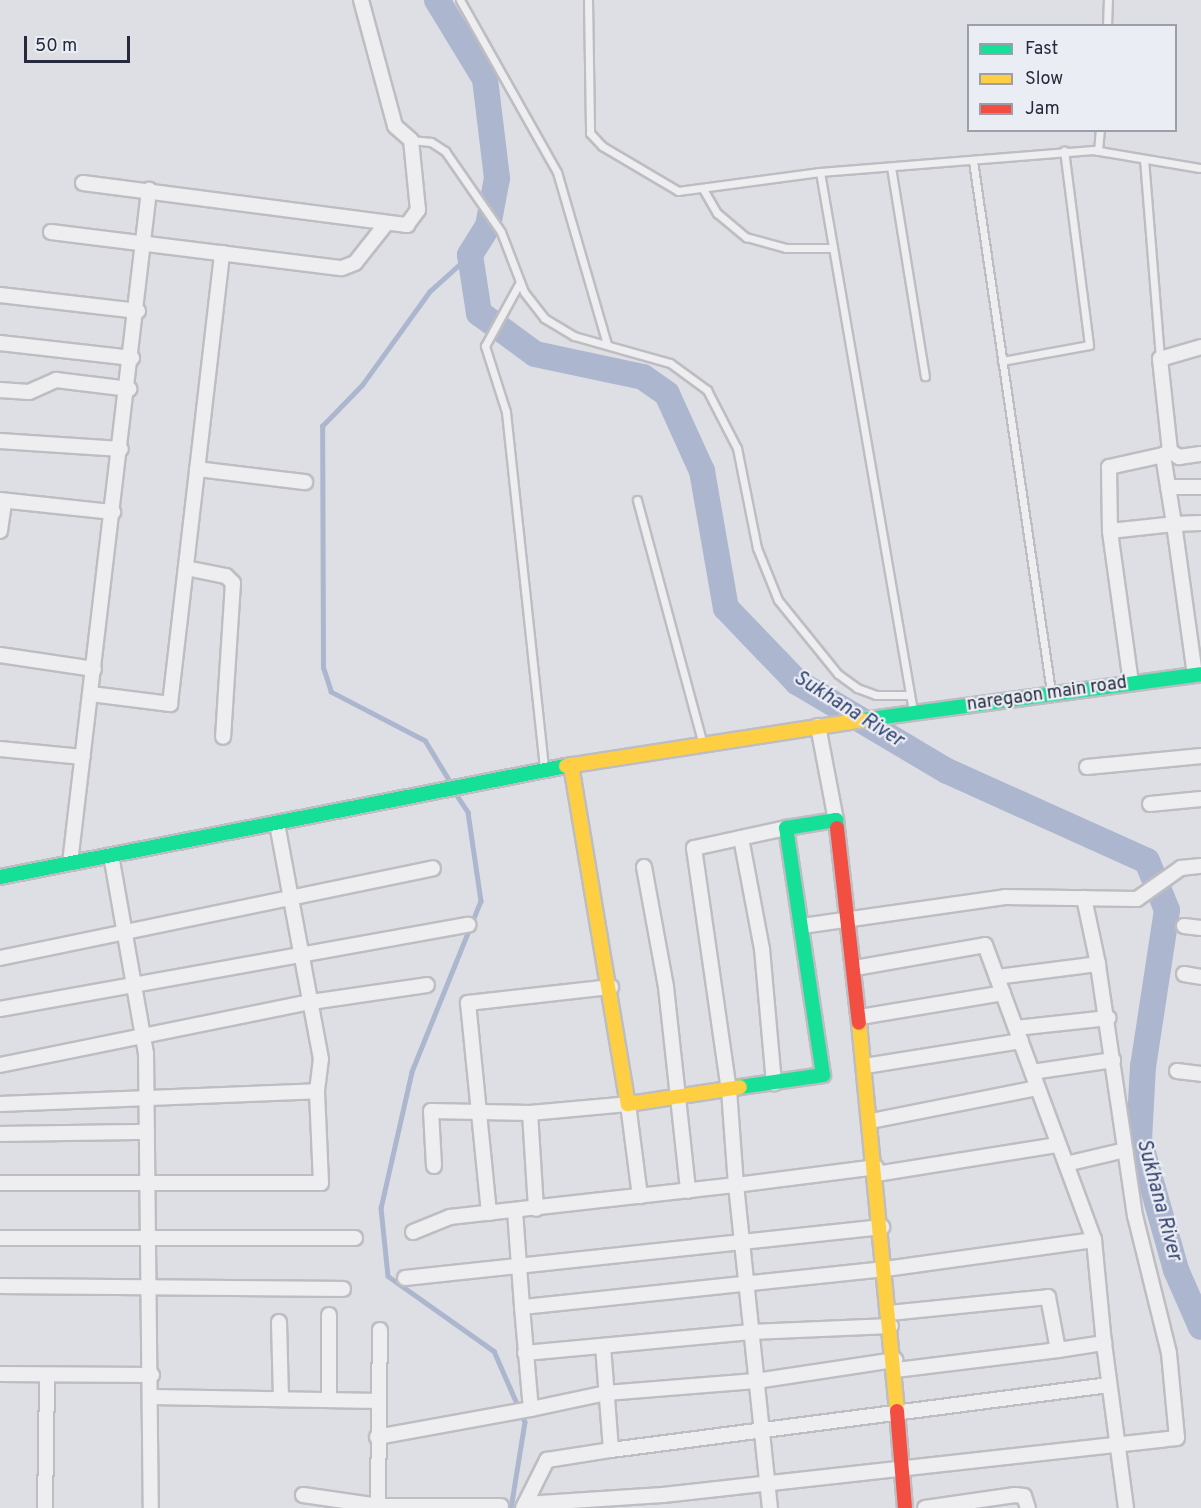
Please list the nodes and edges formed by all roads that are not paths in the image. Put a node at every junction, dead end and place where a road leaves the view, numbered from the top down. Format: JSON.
{"nodes":[{"id":1,"x":361,"y":0,"type":"edge"},
{"id":2,"x":460,"y":0,"type":"edge"},
{"id":3,"x":588,"y":0,"type":"edge"},
{"id":4,"x":1108,"y":0,"type":"edge"},
{"id":5,"x":1107,"y":24,"type":"edge"},
{"id":6,"x":1100,"y":132,"type":"edge"},
{"id":7,"x":411,"y":140,"type":"junction"},
{"id":8,"x":1064,"y":151,"type":"junction"},
{"id":9,"x":1098,"y":151,"type":"junction"},
{"id":10,"x":1143,"y":159,"type":"junction"},
{"id":11,"x":973,"y":161,"type":"junction"},
{"id":12,"x":891,"y":167,"type":"junction"},
{"id":13,"x":1199,"y":168,"type":"dead end"},
{"id":14,"x":820,"y":172,"type":"junction"},
{"id":15,"x":82,"y":183,"type":"dead end"},
{"id":16,"x":703,"y":189,"type":"junction"},
{"id":17,"x":148,"y":190,"type":"junction"},
{"id":18,"x":385,"y":225,"type":"junction"},
{"id":19,"x":51,"y":232,"type":"dead end"},
{"id":20,"x":144,"y":242,"type":"junction"},
{"id":21,"x":833,"y":248,"type":"junction"},
{"id":22,"x":222,"y":252,"type":"junction"},
{"id":23,"x":520,"y":282,"type":"junction"},
{"id":24,"x":0,"y":295,"type":"edge"},
{"id":25,"x":138,"y":311,"type":"junction"},
{"id":26,"x":0,"y":343,"type":"edge"},
{"id":27,"x":607,"y":344,"type":"junction"},
{"id":28,"x":1201,"y":347,"type":"edge"},
{"id":29,"x":132,"y":358,"type":"junction"},
{"id":30,"x":1160,"y":359,"type":"junction"},
{"id":31,"x":1002,"y":361,"type":"junction"},
{"id":32,"x":926,"y":376,"type":"dead end"},
{"id":33,"x":129,"y":389,"type":"junction"},
{"id":34,"x":0,"y":390,"type":"edge"},
{"id":35,"x":0,"y":441,"type":"edge"},
{"id":36,"x":121,"y":449,"type":"junction"},
{"id":37,"x":1166,"y":453,"type":"junction"},
{"id":38,"x":1201,"y":454,"type":"edge"},
{"id":39,"x":197,"y":469,"type":"junction"},
{"id":40,"x":305,"y":482,"type":"dead end"},
{"id":41,"x":1201,"y":487,"type":"edge"},
{"id":42,"x":1168,"y":488,"type":"junction"},
{"id":43,"x":2,"y":500,"type":"edge"},
{"id":44,"x":637,"y":500,"type":"dead end"},
{"id":45,"x":113,"y":512,"type":"junction"},
{"id":46,"x":1201,"y":523,"type":"edge"},
{"id":47,"x":1174,"y":524,"type":"junction"},
{"id":48,"x":0,"y":531,"type":"edge"},
{"id":49,"x":1110,"y":531,"type":"junction"},
{"id":50,"x":186,"y":568,"type":"junction"},
{"id":51,"x":0,"y":655,"type":"edge"},
{"id":52,"x":94,"y":669,"type":"junction"},
{"id":53,"x":1198,"y":674,"type":"edge"},
{"id":54,"x":1131,"y":684,"type":"junction"},
{"id":55,"x":91,"y":694,"type":"junction"},
{"id":56,"x":1051,"y":694,"type":"junction"},
{"id":57,"x":910,"y":695,"type":"junction"},
{"id":58,"x":913,"y":713,"type":"junction"},
{"id":59,"x":818,"y":726,"type":"junction"},
{"id":60,"x":223,"y":737,"type":"dead end"},
{"id":61,"x":702,"y":742,"type":"junction"},
{"id":62,"x":0,"y":749,"type":"edge"},
{"id":63,"x":1201,"y":756,"type":"edge"},
{"id":64,"x":83,"y":757,"type":"junction"},
{"id":65,"x":571,"y":765,"type":"junction"},
{"id":66,"x":1087,"y":767,"type":"dead end"},
{"id":67,"x":544,"y":770,"type":"junction"},
{"id":68,"x":1201,"y":799,"type":"edge"},
{"id":69,"x":1150,"y":804,"type":"dead end"},
{"id":70,"x":836,"y":820,"type":"junction"},
{"id":71,"x":277,"y":823,"type":"junction"},
{"id":72,"x":786,"y":828,"type":"junction"},
{"id":73,"x":741,"y":838,"type":"junction"},
{"id":74,"x":111,"y":855,"type":"junction"},
{"id":75,"x":70,"y":863,"type":"junction"},
{"id":76,"x":1201,"y":866,"type":"edge"},
{"id":77,"x":644,"y":867,"type":"dead end"},
{"id":78,"x":433,"y":868,"type":"dead end"},
{"id":79,"x":0,"y":877,"type":"edge"},
{"id":80,"x":291,"y":897,"type":"junction"},
{"id":81,"x":1084,"y":898,"type":"junction"},
{"id":82,"x":848,"y":920,"type":"junction"},
{"id":83,"x":469,"y":925,"type":"dead end"},
{"id":84,"x":802,"y":926,"type":"junction"},
{"id":85,"x":1184,"y":926,"type":"dead end"},
{"id":86,"x":1201,"y":928,"type":"edge"},
{"id":87,"x":124,"y":930,"type":"junction"},
{"id":88,"x":301,"y":952,"type":"junction"},
{"id":89,"x":0,"y":958,"type":"edge"},
{"id":90,"x":1098,"y":964,"type":"junction"},
{"id":91,"x":855,"y":968,"type":"junction"},
{"id":92,"x":1184,"y":974,"type":"dead end"},
{"id":93,"x":997,"y":977,"type":"junction"},
{"id":94,"x":1201,"y":977,"type":"edge"},
{"id":95,"x":134,"y":982,"type":"junction"},
{"id":96,"x":427,"y":985,"type":"dead end"},
{"id":97,"x":612,"y":987,"type":"junction"},
{"id":98,"x":1003,"y":993,"type":"junction"},
{"id":99,"x":311,"y":1002,"type":"junction"},
{"id":100,"x":0,"y":1009,"type":"edge"},
{"id":101,"x":860,"y":1017,"type":"junction"},
{"id":102,"x":1108,"y":1018,"type":"junction"},
{"id":103,"x":142,"y":1034,"type":"junction"},
{"id":104,"x":1018,"y":1034,"type":"junction"},
{"id":105,"x":1113,"y":1060,"type":"junction"},
{"id":106,"x":0,"y":1065,"type":"edge"},
{"id":107,"x":865,"y":1066,"type":"junction"},
{"id":108,"x":1178,"y":1071,"type":"dead end"},
{"id":109,"x":1032,"y":1072,"type":"junction"},
{"id":110,"x":1201,"y":1074,"type":"edge"},
{"id":111,"x":774,"y":1083,"type":"junction"},
{"id":112,"x":1038,"y":1088,"type":"junction"},
{"id":113,"x":317,"y":1090,"type":"junction"},
{"id":114,"x":729,"y":1090,"type":"junction"},
{"id":115,"x":678,"y":1097,"type":"junction"},
{"id":116,"x":147,"y":1100,"type":"junction"},
{"id":117,"x":0,"y":1104,"type":"edge"},
{"id":118,"x":628,"y":1104,"type":"junction"},
{"id":119,"x":480,"y":1113,"type":"junction"},
{"id":120,"x":530,"y":1113,"type":"junction"},
{"id":121,"x":871,"y":1121,"type":"junction"},
{"id":122,"x":147,"y":1132,"type":"junction"},
{"id":123,"x":0,"y":1134,"type":"edge"},
{"id":124,"x":1059,"y":1145,"type":"junction"},
{"id":125,"x":1125,"y":1150,"type":"junction"},
{"id":126,"x":1066,"y":1164,"type":"junction"},
{"id":127,"x":434,"y":1166,"type":"dead end"},
{"id":128,"x":876,"y":1170,"type":"junction"},
{"id":129,"x":0,"y":1183,"type":"edge"},
{"id":130,"x":148,"y":1184,"type":"junction"},
{"id":131,"x":736,"y":1185,"type":"junction"},
{"id":132,"x":688,"y":1191,"type":"junction"},
{"id":133,"x":640,"y":1196,"type":"junction"},
{"id":134,"x":536,"y":1209,"type":"junction"},
{"id":135,"x":515,"y":1211,"type":"junction"},
{"id":136,"x":489,"y":1213,"type":"junction"},
{"id":137,"x":882,"y":1227,"type":"junction"},
{"id":138,"x":412,"y":1232,"type":"dead end"},
{"id":139,"x":149,"y":1236,"type":"junction"},
{"id":140,"x":0,"y":1238,"type":"edge"},
{"id":141,"x":355,"y":1238,"type":"dead end"},
{"id":142,"x":741,"y":1239,"type":"junction"},
{"id":143,"x":1094,"y":1240,"type":"junction"},
{"id":144,"x":522,"y":1265,"type":"junction"},
{"id":145,"x":885,"y":1269,"type":"junction"},
{"id":146,"x":405,"y":1278,"type":"dead end"},
{"id":147,"x":746,"y":1284,"type":"junction"},
{"id":148,"x":150,"y":1285,"type":"junction"},
{"id":149,"x":0,"y":1286,"type":"edge"},
{"id":150,"x":343,"y":1289,"type":"dead end"},
{"id":151,"x":522,"y":1307,"type":"junction"},
{"id":152,"x":329,"y":1315,"type":"dead end"},
{"id":153,"x":890,"y":1319,"type":"junction"},
{"id":154,"x":279,"y":1322,"type":"dead end"},
{"id":155,"x":380,"y":1330,"type":"dead end"},
{"id":156,"x":751,"y":1332,"type":"junction"},
{"id":157,"x":1104,"y":1343,"type":"junction"},
{"id":158,"x":603,"y":1346,"type":"junction"},
{"id":159,"x":1058,"y":1350,"type":"junction"},
{"id":160,"x":525,"y":1353,"type":"junction"},
{"id":161,"x":895,"y":1365,"type":"junction"},
{"id":162,"x":2,"y":1375,"type":"edge"},
{"id":163,"x":47,"y":1375,"type":"junction"},
{"id":164,"x":152,"y":1375,"type":"junction"},
{"id":165,"x":756,"y":1381,"type":"junction"},
{"id":166,"x":1109,"y":1385,"type":"junction"},
{"id":167,"x":606,"y":1393,"type":"junction"},
{"id":168,"x":152,"y":1397,"type":"junction"},
{"id":169,"x":281,"y":1400,"type":"junction"},
{"id":170,"x":329,"y":1400,"type":"junction"},
{"id":171,"x":379,"y":1401,"type":"junction"},
{"id":172,"x":531,"y":1409,"type":"junction"},
{"id":173,"x":899,"y":1415,"type":"junction"},
{"id":174,"x":760,"y":1429,"type":"junction"},
{"id":175,"x":377,"y":1437,"type":"junction"},
{"id":176,"x":1119,"y":1443,"type":"junction"},
{"id":177,"x":611,"y":1450,"type":"junction"},
{"id":178,"x":903,"y":1466,"type":"junction"},
{"id":179,"x":767,"y":1481,"type":"junction"},
{"id":180,"x":303,"y":1494,"type":"dead end"},
{"id":181,"x":501,"y":1506,"type":"dead end"},
{"id":182,"x":524,"y":1506,"type":"edge"},
{"id":183,"x":379,"y":1507,"type":"edge"},
{"id":184,"x":45,"y":1508,"type":"edge"},
{"id":185,"x":151,"y":1508,"type":"edge"},
{"id":186,"x":770,"y":1508,"type":"edge"},
{"id":187,"x":905,"y":1508,"type":"edge"},
{"id":188,"x":926,"y":1508,"type":"edge"},
{"id":189,"x":1028,"y":1508,"type":"edge"},
{"id":190,"x":1126,"y":1508,"type":"edge"}],
"edges":[{"from":1,"to":7,"type":"street"},
{"from":2,"to":27,"type":"lane"},
{"from":3,"to":16,"type":"lane"},
{"from":4,"to":5,"type":"lane"},
{"from":6,"to":9,"type":"lane"},
{"from":7,"to":18,"type":"street"},
{"from":7,"to":23,"type":"lane"},
{"from":8,"to":9,"type":"lane"},
{"from":8,"to":11,"type":"lane"},
{"from":8,"to":31,"type":"lane"},
{"from":9,"to":10,"type":"lane"},
{"from":10,"to":13,"type":"lane"},
{"from":10,"to":30,"type":"lane"},
{"from":11,"to":12,"type":"lane"},
{"from":11,"to":31,"type":"lane"},
{"from":12,"to":14,"type":"lane"},
{"from":12,"to":32,"type":"lane"},
{"from":14,"to":16,"type":"lane"},
{"from":14,"to":21,"type":"lane"},
{"from":15,"to":17,"type":"street"},
{"from":16,"to":21,"type":"lane"},
{"from":17,"to":18,"type":"street"},
{"from":17,"to":20,"type":"street"},
{"from":18,"to":22,"type":"street"},
{"from":19,"to":20,"type":"street"},
{"from":20,"to":22,"type":"street"},
{"from":20,"to":25,"type":"street"},
{"from":21,"to":57,"type":"lane"},
{"from":22,"to":39,"type":"street"},
{"from":23,"to":27,"type":"lane"},
{"from":23,"to":67,"type":"lane"},
{"from":24,"to":25,"type":"street"},
{"from":25,"to":29,"type":"street"},
{"from":26,"to":29,"type":"street"},
{"from":27,"to":57,"type":"lane"},
{"from":28,"to":30,"type":"street"},
{"from":29,"to":33,"type":"street"},
{"from":30,"to":37,"type":"street"},
{"from":31,"to":56,"type":"lane"},
{"from":33,"to":34,"type":"street"},
{"from":33,"to":36,"type":"street"},
{"from":35,"to":36,"type":"street"},
{"from":36,"to":45,"type":"street"},
{"from":37,"to":38,"type":"street"},
{"from":37,"to":42,"type":"street"},
{"from":37,"to":49,"type":"street"},
{"from":39,"to":40,"type":"street"},
{"from":39,"to":50,"type":"street"},
{"from":41,"to":42,"type":"street"},
{"from":42,"to":47,"type":"street"},
{"from":43,"to":45,"type":"street"},
{"from":43,"to":48,"type":"street"},
{"from":44,"to":61,"type":"lane"},
{"from":45,"to":52,"type":"street"},
{"from":46,"to":47,"type":"street"},
{"from":47,"to":49,"type":"street"},
{"from":47,"to":53,"type":"street"},
{"from":49,"to":54,"type":"street"},
{"from":50,"to":55,"type":"street"},
{"from":50,"to":60,"type":"street"},
{"from":51,"to":52,"type":"street"},
{"from":52,"to":55,"type":"street"},
{"from":53,"to":54,"type":"street","name":"naregaon main road"},
{"from":54,"to":56,"type":"street","name":"naregaon main road"},
{"from":55,"to":64,"type":"street"},
{"from":56,"to":58,"type":"street","name":"naregaon main road"},
{"from":57,"to":58,"type":"lane"},
{"from":58,"to":59,"type":"street","name":"naregaon main road"},
{"from":59,"to":61,"type":"street","name":"naregaon main road"},
{"from":59,"to":70,"type":"street"},
{"from":61,"to":65,"type":"street","name":"naregaon main road"},
{"from":62,"to":64,"type":"street"},
{"from":63,"to":66,"type":"street"},
{"from":64,"to":75,"type":"street"},
{"from":65,"to":67,"type":"street","name":"naregaon main road"},
{"from":65,"to":97,"type":"street"},
{"from":67,"to":71,"type":"street","name":"naregaon main road"},
{"from":68,"to":69,"type":"street"},
{"from":70,"to":72,"type":"street"},
{"from":70,"to":82,"type":"street"},
{"from":71,"to":74,"type":"street","name":"naregaon main road"},
{"from":71,"to":80,"type":"street"},
{"from":72,"to":73,"type":"street"},
{"from":72,"to":84,"type":"street"},
{"from":73,"to":111,"type":"street"},
{"from":73,"to":114,"type":"street"},
{"from":74,"to":75,"type":"street","name":"naregaon main road"},
{"from":74,"to":87,"type":"street"},
{"from":75,"to":79,"type":"street","name":"naregaon main road"},
{"from":76,"to":81,"type":"street"},
{"from":77,"to":115,"type":"street"},
{"from":78,"to":80,"type":"street"},
{"from":80,"to":87,"type":"street"},
{"from":80,"to":88,"type":"street"},
{"from":81,"to":82,"type":"street"},
{"from":81,"to":90,"type":"street"},
{"from":82,"to":84,"type":"street"},
{"from":82,"to":91,"type":"street"},
{"from":83,"to":88,"type":"street"},
{"from":84,"to":111,"type":"street"},
{"from":85,"to":86,"type":"street"},
{"from":87,"to":89,"type":"street"},
{"from":87,"to":95,"type":"street"},
{"from":88,"to":95,"type":"street"},
{"from":88,"to":99,"type":"street"},
{"from":90,"to":93,"type":"street"},
{"from":90,"to":102,"type":"street"},
{"from":91,"to":93,"type":"street"},
{"from":91,"to":101,"type":"street"},
{"from":92,"to":94,"type":"street"},
{"from":93,"to":98,"type":"street"},
{"from":95,"to":100,"type":"street"},
{"from":95,"to":103,"type":"street"},
{"from":96,"to":99,"type":"street"},
{"from":97,"to":118,"type":"street"},
{"from":97,"to":119,"type":"street"},
{"from":98,"to":101,"type":"street"},
{"from":98,"to":104,"type":"street"},
{"from":99,"to":103,"type":"street"},
{"from":99,"to":113,"type":"street"},
{"from":101,"to":107,"type":"street"},
{"from":102,"to":104,"type":"street"},
{"from":102,"to":105,"type":"street"},
{"from":103,"to":106,"type":"street"},
{"from":103,"to":116,"type":"street"},
{"from":104,"to":107,"type":"street"},
{"from":104,"to":109,"type":"street"},
{"from":105,"to":109,"type":"street"},
{"from":105,"to":125,"type":"street"},
{"from":107,"to":121,"type":"street"},
{"from":108,"to":110,"type":"street"},
{"from":109,"to":112,"type":"street"},
{"from":111,"to":114,"type":"street"},
{"from":112,"to":121,"type":"street"},
{"from":112,"to":124,"type":"street"},
{"from":113,"to":116,"type":"street"},
{"from":113,"to":130,"type":"street"},
{"from":114,"to":115,"type":"street"},
{"from":114,"to":131,"type":"street"},
{"from":115,"to":118,"type":"street"},
{"from":115,"to":132,"type":"street"},
{"from":116,"to":117,"type":"street"},
{"from":116,"to":122,"type":"street"},
{"from":118,"to":120,"type":"street"},
{"from":118,"to":133,"type":"street"},
{"from":119,"to":120,"type":"street"},
{"from":119,"to":127,"type":"street"},
{"from":119,"to":136,"type":"street"},
{"from":120,"to":134,"type":"street"},
{"from":121,"to":128,"type":"street"},
{"from":122,"to":123,"type":"street"},
{"from":122,"to":130,"type":"street"},
{"from":124,"to":126,"type":"street"},
{"from":124,"to":128,"type":"street"},
{"from":125,"to":126,"type":"street"},
{"from":125,"to":176,"type":"street"},
{"from":126,"to":143,"type":"street"},
{"from":128,"to":131,"type":"street"},
{"from":128,"to":137,"type":"street"},
{"from":129,"to":130,"type":"street"},
{"from":130,"to":139,"type":"street"},
{"from":131,"to":132,"type":"street"},
{"from":131,"to":142,"type":"street"},
{"from":132,"to":133,"type":"street"},
{"from":133,"to":134,"type":"street"},
{"from":134,"to":135,"type":"street"},
{"from":135,"to":136,"type":"street"},
{"from":135,"to":144,"type":"street"},
{"from":136,"to":138,"type":"street"},
{"from":137,"to":142,"type":"street"},
{"from":137,"to":145,"type":"street"},
{"from":139,"to":140,"type":"street"},
{"from":139,"to":141,"type":"street"},
{"from":139,"to":148,"type":"street"},
{"from":142,"to":144,"type":"street"},
{"from":142,"to":147,"type":"street"},
{"from":143,"to":145,"type":"street"},
{"from":143,"to":157,"type":"street"},
{"from":144,"to":146,"type":"street"},
{"from":144,"to":151,"type":"street"},
{"from":145,"to":147,"type":"street"},
{"from":145,"to":153,"type":"street"},
{"from":147,"to":151,"type":"street"},
{"from":147,"to":156,"type":"street"},
{"from":148,"to":149,"type":"street"},
{"from":148,"to":150,"type":"street"},
{"from":148,"to":164,"type":"street"},
{"from":151,"to":160,"type":"street"},
{"from":152,"to":170,"type":"street"},
{"from":153,"to":156,"type":"street"},
{"from":153,"to":159,"type":"street"},
{"from":153,"to":161,"type":"street"},
{"from":154,"to":169,"type":"street"},
{"from":155,"to":171,"type":"street"},
{"from":156,"to":158,"type":"street"},
{"from":156,"to":165,"type":"street"},
{"from":157,"to":159,"type":"street"},
{"from":157,"to":166,"type":"street"},
{"from":158,"to":160,"type":"street"},
{"from":158,"to":167,"type":"street"},
{"from":159,"to":161,"type":"street"},
{"from":160,"to":172,"type":"street"},
{"from":161,"to":165,"type":"street"},
{"from":161,"to":173,"type":"street"},
{"from":162,"to":163,"type":"street"},
{"from":163,"to":164,"type":"street"},
{"from":163,"to":184,"type":"street"},
{"from":164,"to":168,"type":"street"},
{"from":165,"to":167,"type":"street"},
{"from":165,"to":174,"type":"street"},
{"from":166,"to":173,"type":"street"},
{"from":166,"to":176,"type":"street"},
{"from":167,"to":172,"type":"street"},
{"from":167,"to":177,"type":"street"},
{"from":168,"to":169,"type":"street"},
{"from":168,"to":185,"type":"street"},
{"from":169,"to":170,"type":"street"},
{"from":170,"to":171,"type":"street"},
{"from":171,"to":175,"type":"street"},
{"from":172,"to":175,"type":"street"},
{"from":173,"to":174,"type":"street"},
{"from":173,"to":178,"type":"street"},
{"from":174,"to":177,"type":"street"},
{"from":174,"to":179,"type":"street"},
{"from":175,"to":183,"type":"street"},
{"from":176,"to":178,"type":"street"},
{"from":176,"to":190,"type":"street"},
{"from":177,"to":182,"type":"street"},
{"from":178,"to":179,"type":"street"},
{"from":178,"to":187,"type":"street"},
{"from":179,"to":182,"type":"street"},
{"from":179,"to":186,"type":"street"},
{"from":180,"to":183,"type":"street"},
{"from":181,"to":183,"type":"street"},
{"from":188,"to":189,"type":"street"}]}
